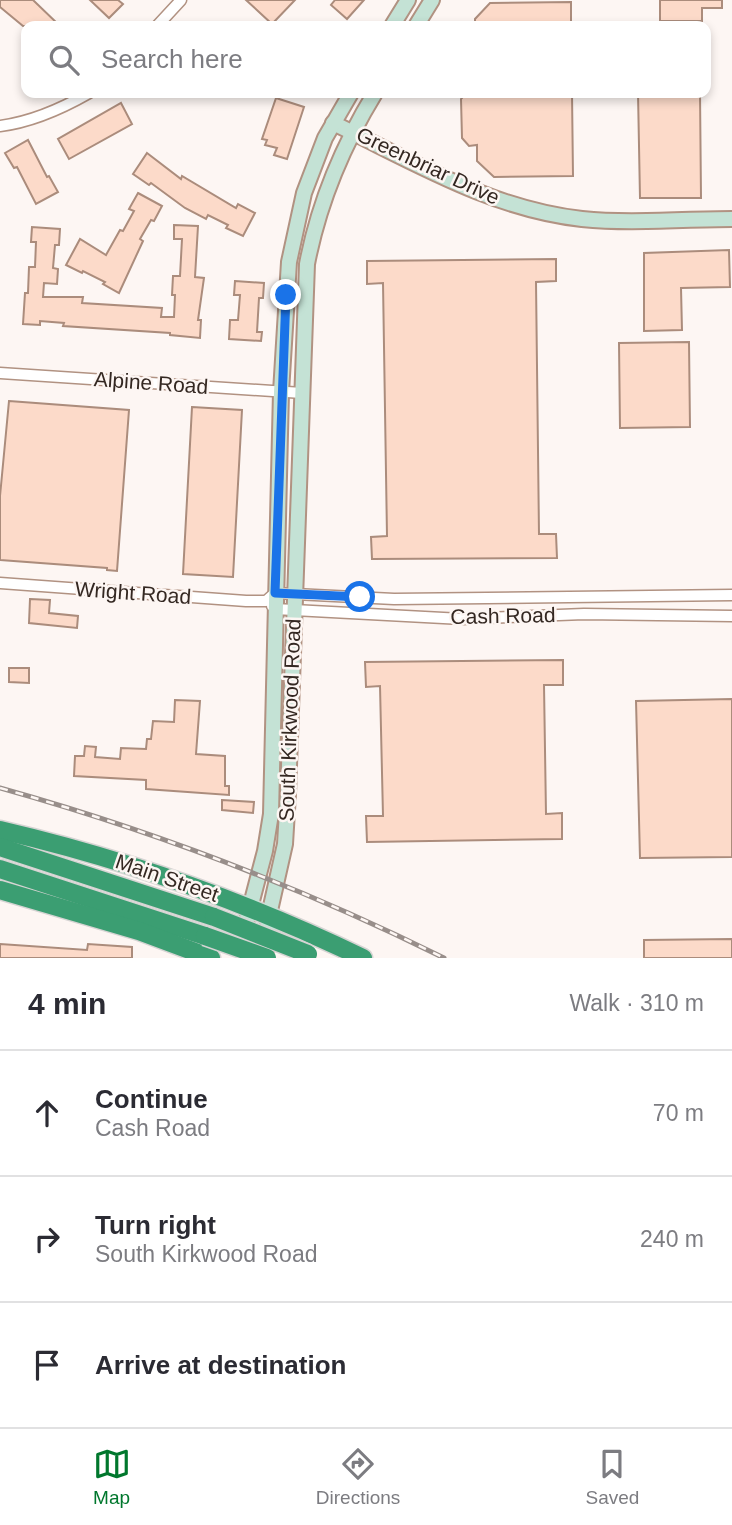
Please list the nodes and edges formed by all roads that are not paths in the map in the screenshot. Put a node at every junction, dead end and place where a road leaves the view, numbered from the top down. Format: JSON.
{"nodes":[{"id":1,"x":181,"y":0,"type":"edge"},
{"id":2,"x":408,"y":0,"type":"edge"},
{"id":3,"x":432,"y":0,"type":"edge"},
{"id":4,"x":162,"y":21,"type":"edge"},
{"id":5,"x":394,"y":21,"type":"edge"},
{"id":6,"x":419,"y":21,"type":"edge"},
{"id":7,"x":81,"y":98,"type":"edge"},
{"id":8,"x":348,"y":98,"type":"edge"},
{"id":9,"x":372,"y":98,"type":"edge"},
{"id":10,"x":333,"y":123,"type":"junction"},
{"id":11,"x":0,"y":126,"type":"edge"},
{"id":12,"x":352,"y":132,"type":"junction"},
{"id":13,"x":732,"y":219,"type":"edge"},
{"id":14,"x":289,"y":262,"type":"junction"},
{"id":15,"x":307,"y":264,"type":"junction"},
{"id":16,"x":0,"y":373,"type":"edge"},
{"id":17,"x":281,"y":392,"type":"junction"},
{"id":18,"x":302,"y":393,"type":"junction"},
{"id":19,"x":0,"y":583,"type":"edge"},
{"id":20,"x":295,"y":594,"type":"junction"},
{"id":21,"x":584,"y":596,"type":"junction"},
{"id":22,"x":732,"y":596,"type":"edge"},
{"id":23,"x":272,"y":601,"type":"junction"},
{"id":24,"x":295,"y":609,"type":"junction"},
{"id":25,"x":584,"y":614,"type":"junction"},
{"id":26,"x":732,"y":616,"type":"edge"},
{"id":27,"x":271,"y":749,"type":"junction"},
{"id":28,"x":290,"y":751,"type":"junction"},
{"id":29,"x":271,"y":774,"type":"junction"},
{"id":30,"x":289,"y":774,"type":"junction"},
{"id":31,"x":272,"y":791,"type":"junction"},
{"id":32,"x":289,"y":791,"type":"junction"},
{"id":33,"x":0,"y":830,"type":"edge"},
{"id":34,"x":0,"y":847,"type":"edge"},
{"id":35,"x":0,"y":869,"type":"edge"},
{"id":36,"x":0,"y":890,"type":"edge"},
{"id":37,"x":210,"y":894,"type":"junction"},
{"id":38,"x":250,"y":908,"type":"junction"},
{"id":39,"x":269,"y":915,"type":"junction"},
{"id":40,"x":320,"y":937,"type":"junction"},
{"id":41,"x":186,"y":949,"type":"junction"},
{"id":42,"x":265,"y":952,"type":"edge"},
{"id":43,"x":312,"y":956,"type":"edge"},
{"id":44,"x":211,"y":958,"type":"edge"},
{"id":45,"x":241,"y":958,"type":"edge"},
{"id":46,"x":290,"y":958,"type":"edge"},
{"id":47,"x":363,"y":958,"type":"edge"}],
"edges":[{"from":1,"to":4,"type":"street"},
{"from":2,"to":5,"type":"main road"},
{"from":3,"to":6,"type":"main road"},
{"from":7,"to":11,"type":"street"},
{"from":8,"to":10,"type":"main road","name":"South Kirkwood Road"},
{"from":9,"to":12,"type":"main road","name":"South Kirkwood Road"},
{"from":10,"to":12,"type":"main road","name":"Greenbriar Drive"},
{"from":10,"to":14,"type":"main road","name":"South Kirkwood Road"},
{"from":12,"to":13,"type":"main road","name":"Greenbriar Drive"},
{"from":12,"to":15,"type":"main road","name":"South Kirkwood Road"},
{"from":14,"to":15,"type":"main road"},
{"from":14,"to":17,"type":"main road","name":"South Kirkwood Road"},
{"from":15,"to":18,"type":"main road","name":"South Kirkwood Road"},
{"from":16,"to":17,"type":"street","name":"Alpine Road"},
{"from":17,"to":18,"type":"street","name":"Alpine Road"},
{"from":17,"to":23,"type":"main road","name":"South Kirkwood Road"},
{"from":18,"to":20,"type":"main road","name":"South Kirkwood Road"},
{"from":19,"to":23,"type":"street","name":"Wright Road"},
{"from":20,"to":21,"type":"street","name":"Cash Road"},
{"from":20,"to":23,"type":"street","name":"Wright Road"},
{"from":20,"to":24,"type":"main road","name":"South Kirkwood Road"},
{"from":21,"to":22,"type":"street","name":"Cash Road"},
{"from":21,"to":25,"type":"street"},
{"from":23,"to":24,"type":"street","name":"Cash Road"},
{"from":23,"to":27,"type":"main road","name":"South Kirkwood Road"},
{"from":24,"to":25,"type":"street","name":"Cash Road"},
{"from":24,"to":28,"type":"main road","name":"South Kirkwood Road"},
{"from":25,"to":26,"type":"street","name":"Cash Road"},
{"from":27,"to":28,"type":"main road"},
{"from":27,"to":29,"type":"main road","name":"South Kirkwood Road"},
{"from":28,"to":30,"type":"main road","name":"South Kirkwood Road"},
{"from":29,"to":30,"type":"main road"},
{"from":29,"to":31,"type":"main road","name":"South Kirkwood Road"},
{"from":30,"to":32,"type":"main road","name":"South Kirkwood Road"},
{"from":31,"to":32,"type":"main road"},
{"from":31,"to":38,"type":"main road","name":"South Kirkwood Road"},
{"from":32,"to":39,"type":"main road","name":"South Kirkwood Road"},
{"from":33,"to":37,"type":"highway"},
{"from":34,"to":43,"type":"highway","name":"Main Street","bridge":true},
{"from":35,"to":42,"type":"highway","name":"Main Street","bridge":true},
{"from":36,"to":41,"type":"highway"},
{"from":37,"to":38,"type":"highway"},
{"from":37,"to":41,"type":"highway"},
{"from":38,"to":39,"type":"highway"},
{"from":38,"to":45,"type":"main road","name":"South Kirkwood Road"},
{"from":39,"to":40,"type":"highway"},
{"from":39,"to":42,"type":"main road","name":"South Kirkwood Road"},
{"from":40,"to":46,"type":"highway"},
{"from":40,"to":47,"type":"highway"},
{"from":41,"to":44,"type":"highway"}]}
